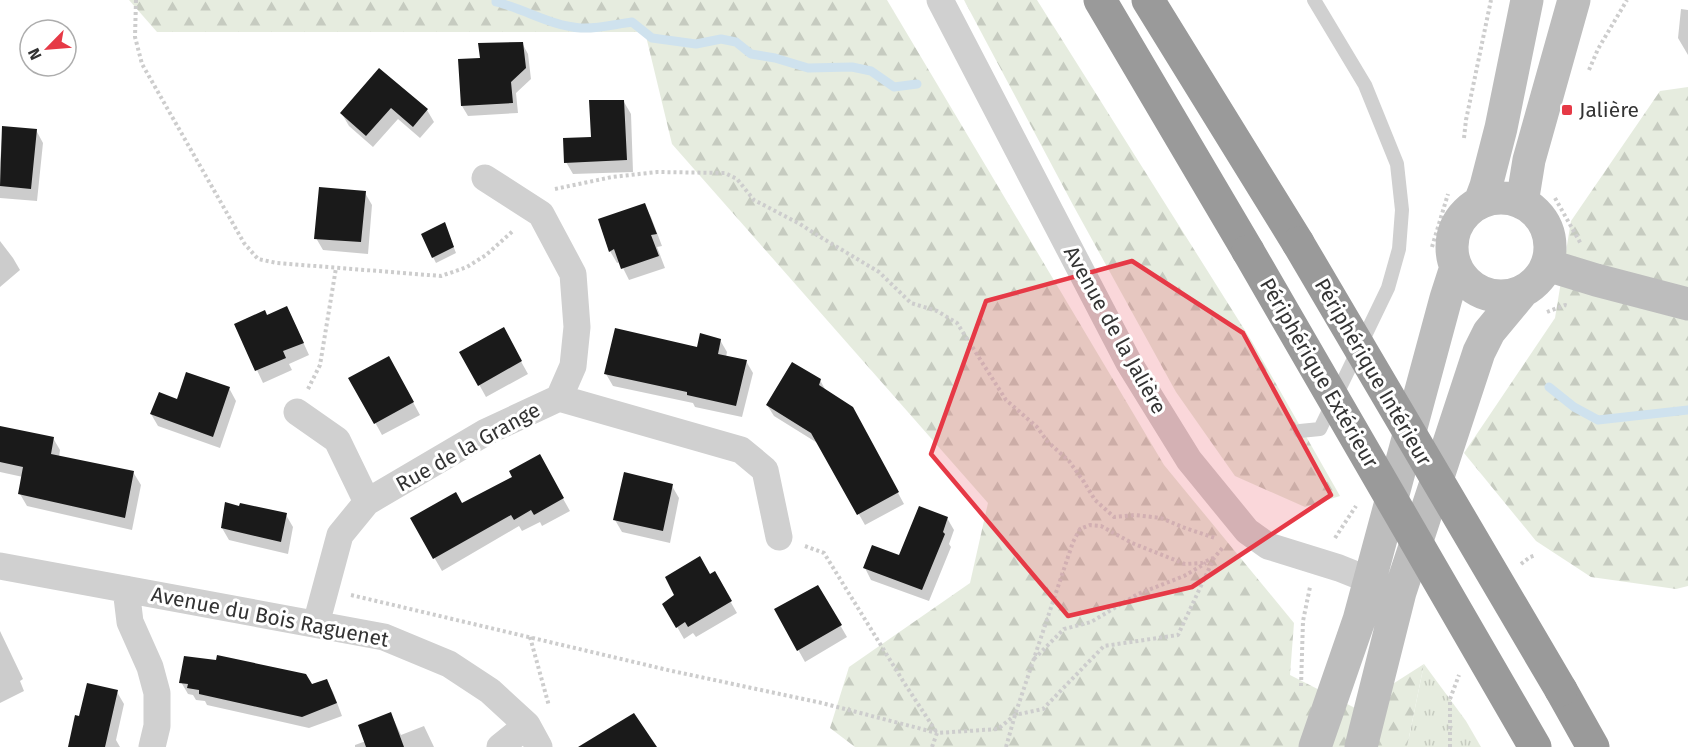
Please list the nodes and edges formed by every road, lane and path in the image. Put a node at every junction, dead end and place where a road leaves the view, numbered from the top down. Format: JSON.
{"nodes":[{"id":1,"x":136,"y":0,"type":"edge"},
{"id":2,"x":940,"y":0,"type":"edge"},
{"id":3,"x":1100,"y":0,"type":"edge"},
{"id":4,"x":1148,"y":0,"type":"edge"},
{"id":5,"x":1314,"y":0,"type":"edge"},
{"id":6,"x":1491,"y":0,"type":"edge"},
{"id":7,"x":1527,"y":0,"type":"edge"},
{"id":8,"x":1574,"y":0,"type":"edge"},
{"id":9,"x":1463,"y":142,"type":"dead end"},
{"id":10,"x":485,"y":178,"type":"dead end"},
{"id":11,"x":1450,"y":187,"type":"dead end"},
{"id":12,"x":1537,"y":198,"type":"junction"},
{"id":13,"x":1480,"y":202,"type":"junction"},
{"id":14,"x":536,"y":211,"type":"junction"},
{"id":15,"x":1582,"y":244,"type":"dead end"},
{"id":16,"x":1444,"y":260,"type":"junction"},
{"id":17,"x":1547,"y":265,"type":"junction"},
{"id":18,"x":336,"y":268,"type":"junction"},
{"id":19,"x":1523,"y":291,"type":"junction"},
{"id":20,"x":1688,"y":304,"type":"edge"},
{"id":21,"x":560,"y":398,"type":"junction"},
{"id":22,"x":297,"y":412,"type":"joint"},
{"id":23,"x":1300,"y":431,"type":"dead end"},
{"id":24,"x":367,"y":502,"type":"junction"},
{"id":25,"x":1237,"y":536,"type":"junction"},
{"id":26,"x":780,"y":537,"type":"joint"},
{"id":27,"x":1214,"y":558,"type":"junction"},
{"id":28,"x":0,"y":566,"type":"edge"},
{"id":29,"x":1369,"y":580,"type":"junction"},
{"id":30,"x":126,"y":589,"type":"junction"},
{"id":31,"x":326,"y":589,"type":"junction"},
{"id":32,"x":1400,"y":592,"type":"junction"},
{"id":33,"x":316,"y":624,"type":"junction"},
{"id":34,"x":530,"y":637,"type":"junction"},
{"id":35,"x":1034,"y":660,"type":"junction"},
{"id":36,"x":1015,"y":715,"type":"junction"},
{"id":37,"x":552,"y":716,"type":"dead end"},
{"id":38,"x":937,"y":733,"type":"junction"},
{"id":39,"x":533,"y":736,"type":"edge"},
{"id":40,"x":152,"y":747,"type":"edge"},
{"id":41,"x":500,"y":747,"type":"edge"},
{"id":42,"x":932,"y":747,"type":"edge"},
{"id":43,"x":1006,"y":747,"type":"edge"},
{"id":44,"x":1315,"y":747,"type":"edge"},
{"id":45,"x":1361,"y":747,"type":"edge"},
{"id":46,"x":1535,"y":747,"type":"edge"},
{"id":47,"x":1593,"y":747,"type":"edge"}],
"edges":[{"from":1,"to":18,"type":"path"},
{"from":2,"to":25,"type":"street","name":"Avenue de la Jalière"},
{"from":3,"to":46,"type":"highway","name":"Périphérique Extérieur","bridge":true},
{"from":4,"to":47,"type":"highway","name":"Périphérique Intérieur","bridge":true},
{"from":5,"to":23,"type":"lane"},
{"from":6,"to":9,"type":"path"},
{"from":7,"to":13,"type":"main road"},
{"from":8,"to":12,"type":"main road"},
{"from":10,"to":14,"type":"street"},
{"from":11,"to":16,"type":"path"},
{"from":12,"to":13,"type":"main road"},
{"from":12,"to":15,"type":"path"},
{"from":12,"to":17,"type":"main road"},
{"from":13,"to":16,"type":"main road"},
{"from":14,"to":18,"type":"path"},
{"from":14,"to":21,"type":"street"},
{"from":14,"to":25,"type":"path"},
{"from":16,"to":19,"type":"main road"},
{"from":16,"to":29,"type":"main road"},
{"from":17,"to":19,"type":"main road"},
{"from":17,"to":20,"type":"main road"},
{"from":18,"to":22,"type":"path"},
{"from":19,"to":32,"type":"main road"},
{"from":21,"to":24,"type":"street","name":"Rue de la Grange"},
{"from":21,"to":26,"type":"street","name":"Rue de la Grange"},
{"from":22,"to":24,"type":"street"},
{"from":24,"to":31,"type":"street","name":"Rue de la Grange"},
{"from":25,"to":27,"type":"path"},
{"from":25,"to":29,"type":"street","name":"Avenue de la Jalière"},
{"from":26,"to":38,"type":"path"},
{"from":27,"to":35,"type":"path"},
{"from":27,"to":35,"type":"path"},
{"from":27,"to":36,"type":"path"},
{"from":28,"to":30,"type":"street","name":"Avenue du Bois Raguenet"},
{"from":29,"to":32,"type":"main road"},
{"from":29,"to":44,"type":"main road"},
{"from":30,"to":33,"type":"street","name":"Avenue du Bois Raguenet"},
{"from":30,"to":40,"type":"street"},
{"from":31,"to":33,"type":"street","name":"Rue de la Grange"},
{"from":31,"to":34,"type":"path"},
{"from":32,"to":45,"type":"main road"},
{"from":33,"to":39,"type":"street","name":"Avenue du Bois Raguenet"},
{"from":34,"to":37,"type":"path"},
{"from":34,"to":38,"type":"path"},
{"from":35,"to":36,"type":"path"},
{"from":36,"to":38,"type":"path"},
{"from":36,"to":43,"type":"path"},
{"from":38,"to":42,"type":"path"},
{"from":39,"to":41,"type":"street"}]}
